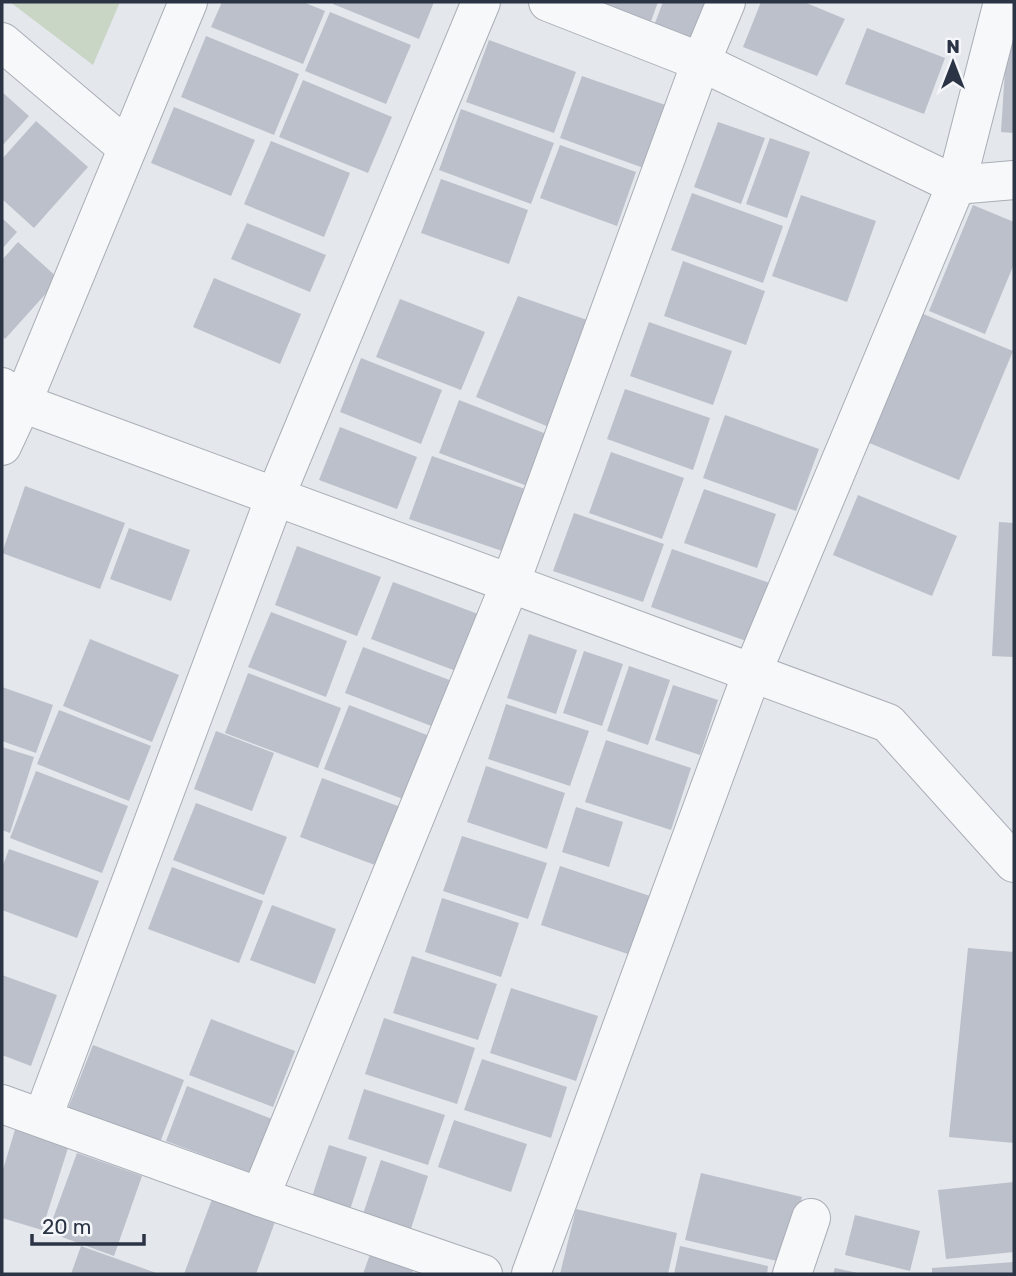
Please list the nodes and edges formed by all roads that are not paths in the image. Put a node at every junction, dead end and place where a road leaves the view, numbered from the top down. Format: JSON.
{"nodes":[{"id":1,"x":188,"y":2,"type":"edge"},
{"id":2,"x":481,"y":2,"type":"edge"},
{"id":3,"x":548,"y":2,"type":"edge"},
{"id":4,"x":726,"y":2,"type":"edge"},
{"id":5,"x":1003,"y":2,"type":"edge"},
{"id":6,"x":2,"y":42,"type":"edge"},
{"id":7,"x":701,"y":62,"type":"junction"},
{"id":8,"x":126,"y":147,"type":"junction"},
{"id":9,"x":1014,"y":180,"type":"edge"},
{"id":10,"x":956,"y":185,"type":"junction"},
{"id":11,"x":12,"y":395,"type":"edge"},
{"id":12,"x":2,"y":446,"type":"edge"},
{"id":13,"x":275,"y":497,"type":"junction"},
{"id":14,"x":510,"y":584,"type":"junction"},
{"id":15,"x":752,"y":673,"type":"junction"},
{"id":16,"x":1014,"y":863,"type":"edge"},
{"id":17,"x":2,"y":1104,"type":"edge"},
{"id":18,"x":43,"y":1117,"type":"junction"},
{"id":19,"x":260,"y":1197,"type":"junction"},
{"id":20,"x":811,"y":1218,"type":"dead end"},
{"id":21,"x":483,"y":1274,"type":"edge"},
{"id":22,"x":531,"y":1274,"type":"edge"},
{"id":23,"x":792,"y":1274,"type":"edge"}],
"edges":[{"from":1,"to":8,"type":"street"},
{"from":2,"to":13,"type":"street"},
{"from":3,"to":7,"type":"street"},
{"from":4,"to":7,"type":"street"},
{"from":5,"to":10,"type":"street"},
{"from":6,"to":8,"type":"street"},
{"from":7,"to":10,"type":"street"},
{"from":7,"to":14,"type":"street"},
{"from":8,"to":11,"type":"street"},
{"from":9,"to":10,"type":"street"},
{"from":10,"to":15,"type":"street"},
{"from":11,"to":12,"type":"street"},
{"from":11,"to":13,"type":"street"},
{"from":13,"to":14,"type":"street"},
{"from":13,"to":18,"type":"street"},
{"from":14,"to":15,"type":"street"},
{"from":14,"to":19,"type":"street"},
{"from":15,"to":16,"type":"street"},
{"from":15,"to":22,"type":"street"},
{"from":17,"to":18,"type":"street"},
{"from":18,"to":19,"type":"street"},
{"from":19,"to":21,"type":"street"},
{"from":20,"to":23,"type":"street"}]}
